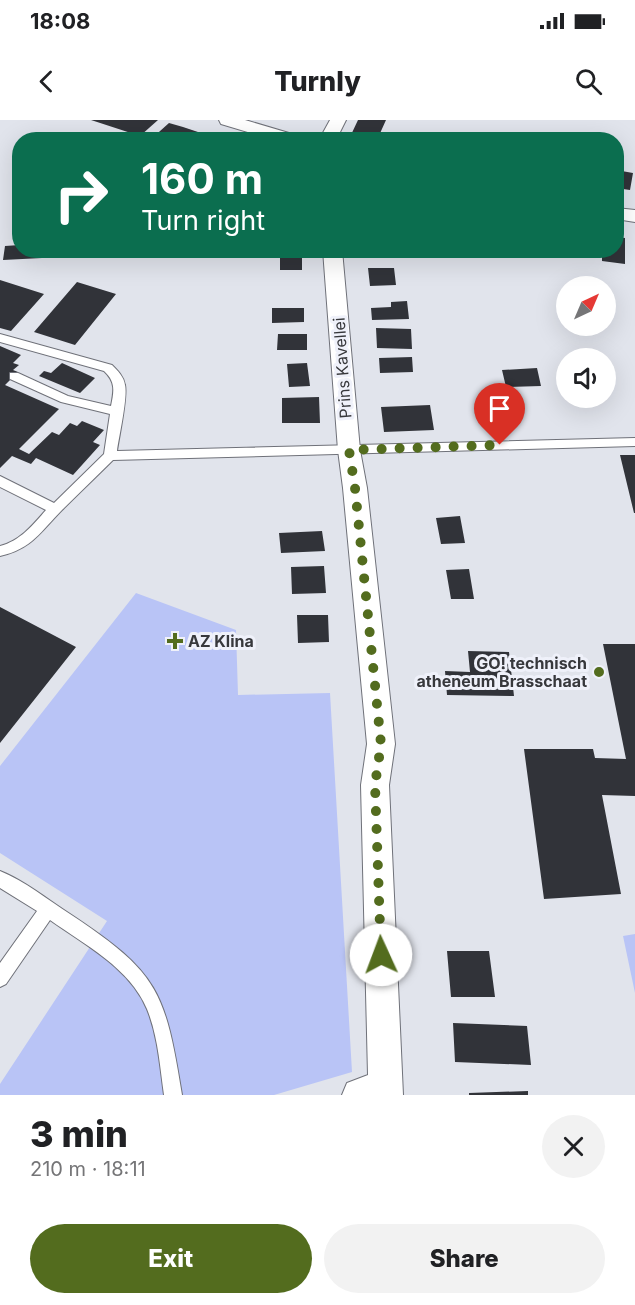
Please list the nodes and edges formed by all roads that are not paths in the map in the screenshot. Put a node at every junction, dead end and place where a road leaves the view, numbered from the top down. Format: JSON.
{"nodes":[{"id":1,"x":227,"y":120,"type":"edge"},
{"id":2,"x":267,"y":132,"type":"edge"},
{"id":3,"x":333,"y":258,"type":"edge"},
{"id":4,"x":0,"y":338,"type":"edge"},
{"id":5,"x":14,"y":376,"type":"dead end"},
{"id":6,"x":118,"y":412,"type":"junction"},
{"id":7,"x":635,"y":442,"type":"edge"},
{"id":8,"x":349,"y":450,"type":"junction"},
{"id":9,"x":110,"y":456,"type":"junction"},
{"id":10,"x":0,"y":482,"type":"edge"},
{"id":11,"x":55,"y":509,"type":"junction"},
{"id":12,"x":0,"y":551,"type":"edge"},
{"id":13,"x":0,"y":879,"type":"edge"},
{"id":14,"x":48,"y":909,"type":"junction"},
{"id":15,"x":0,"y":978,"type":"edge"},
{"id":16,"x":377,"y":1092,"type":"edge"},
{"id":17,"x":174,"y":1095,"type":"edge"}],
"edges":[{"from":1,"to":2,"type":"street"},
{"from":3,"to":8,"type":"street","name":"Prins Kavellei"},
{"from":4,"to":6,"type":"lane"},
{"from":5,"to":6,"type":"lane"},
{"from":6,"to":9,"type":"lane"},
{"from":7,"to":8,"type":"lane"},
{"from":8,"to":9,"type":"lane"},
{"from":8,"to":16,"type":"street","name":"Prins Kavellei"},
{"from":9,"to":11,"type":"lane"},
{"from":10,"to":11,"type":"lane"},
{"from":11,"to":12,"type":"lane"},
{"from":13,"to":14,"type":"lane"},
{"from":14,"to":15,"type":"lane"},
{"from":14,"to":17,"type":"lane"}]}
